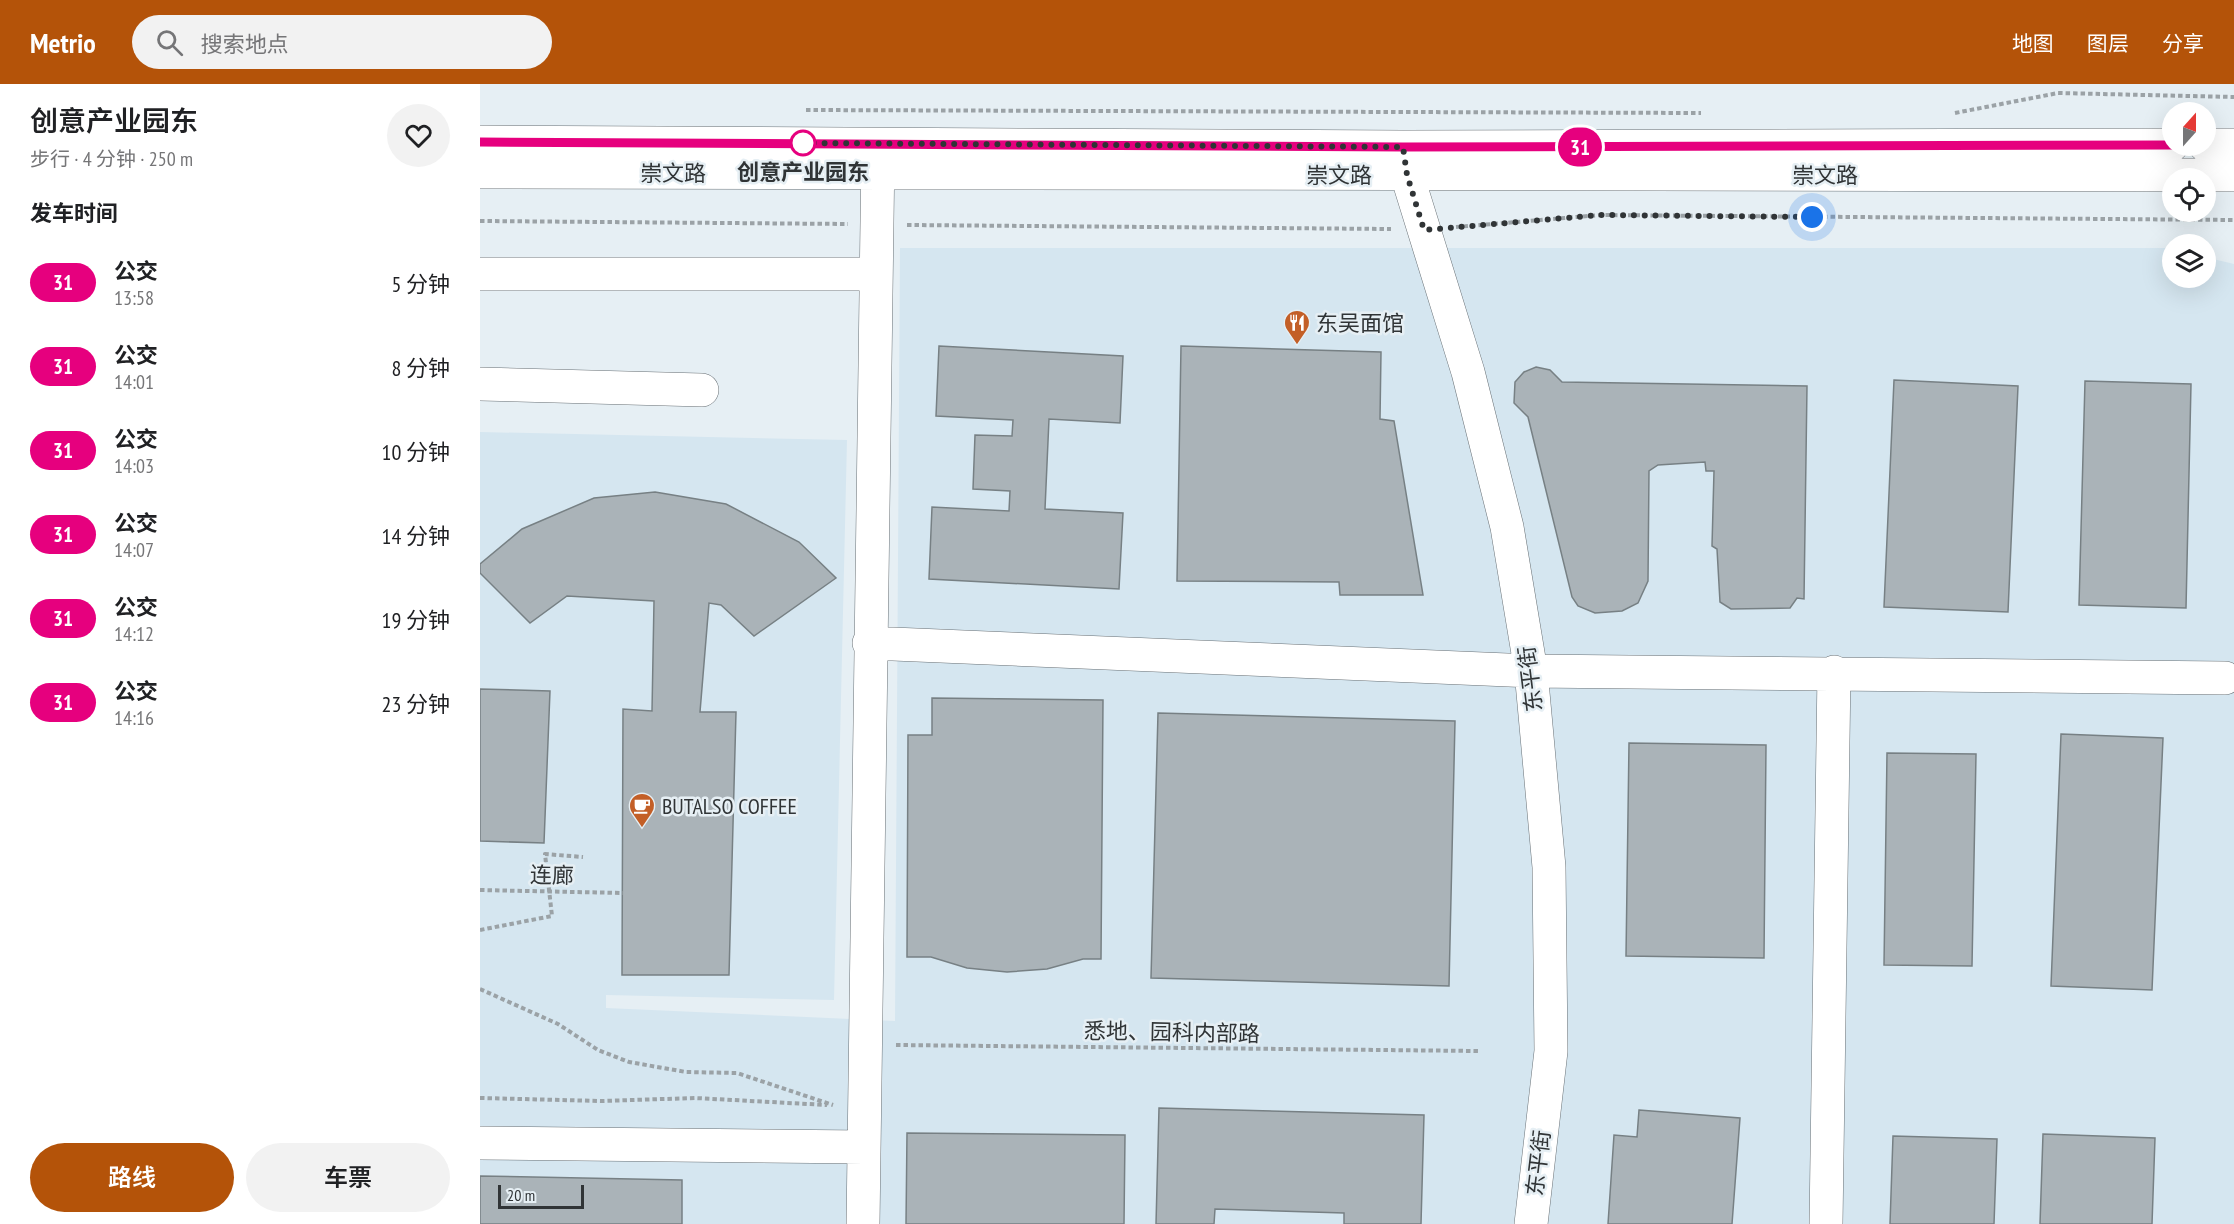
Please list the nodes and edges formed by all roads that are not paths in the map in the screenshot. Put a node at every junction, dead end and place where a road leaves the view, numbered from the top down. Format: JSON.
{"nodes":[{"id":1,"x":480,"y":142,"type":"edge"},
{"id":2,"x":2162,"y":145,"type":"edge"},
{"id":3,"x":2216,"y":145,"type":"edge"},
{"id":4,"x":2234,"y":145,"type":"edge"},
{"id":5,"x":878,"y":159,"type":"junction"},
{"id":6,"x":1405,"y":161,"type":"junction"},
{"id":7,"x":480,"y":172,"type":"edge"},
{"id":8,"x":2234,"y":175,"type":"edge"},
{"id":9,"x":480,"y":274,"type":"edge"},
{"id":10,"x":876,"y":274,"type":"junction"},
{"id":11,"x":480,"y":384,"type":"edge"},
{"id":12,"x":702,"y":390,"type":"dead end"},
{"id":13,"x":869,"y":643,"type":"junction"},
{"id":14,"x":1531,"y":671,"type":"junction"},
{"id":15,"x":1834,"y":672,"type":"junction"},
{"id":16,"x":2225,"y":678,"type":"dead end"},
{"id":17,"x":480,"y":1143,"type":"edge"},
{"id":18,"x":864,"y":1147,"type":"junction"},
{"id":19,"x":863,"y":1224,"type":"edge"},
{"id":20,"x":1531,"y":1224,"type":"edge"},
{"id":21,"x":1826,"y":1224,"type":"edge"}],
"edges":[{"from":1,"to":5,"type":"street","name":"崇文路"},
{"from":2,"to":6,"type":"street","name":"崇文路"},
{"from":3,"to":4,"type":"street"},
{"from":5,"to":6,"type":"street","name":"崇文路"},
{"from":5,"to":7,"type":"street","name":"崇文路"},
{"from":5,"to":10,"type":"street"},
{"from":6,"to":8,"type":"street","name":"崇文路"},
{"from":6,"to":14,"type":"street","name":"东平街"},
{"from":9,"to":10,"type":"street"},
{"from":10,"to":13,"type":"street"},
{"from":11,"to":12,"type":"street"},
{"from":13,"to":14,"type":"street"},
{"from":13,"to":18,"type":"street"},
{"from":14,"to":15,"type":"street"},
{"from":14,"to":20,"type":"street","name":"东平街"},
{"from":15,"to":16,"type":"street"},
{"from":15,"to":21,"type":"street"},
{"from":17,"to":18,"type":"street"},
{"from":18,"to":19,"type":"street"}]}
